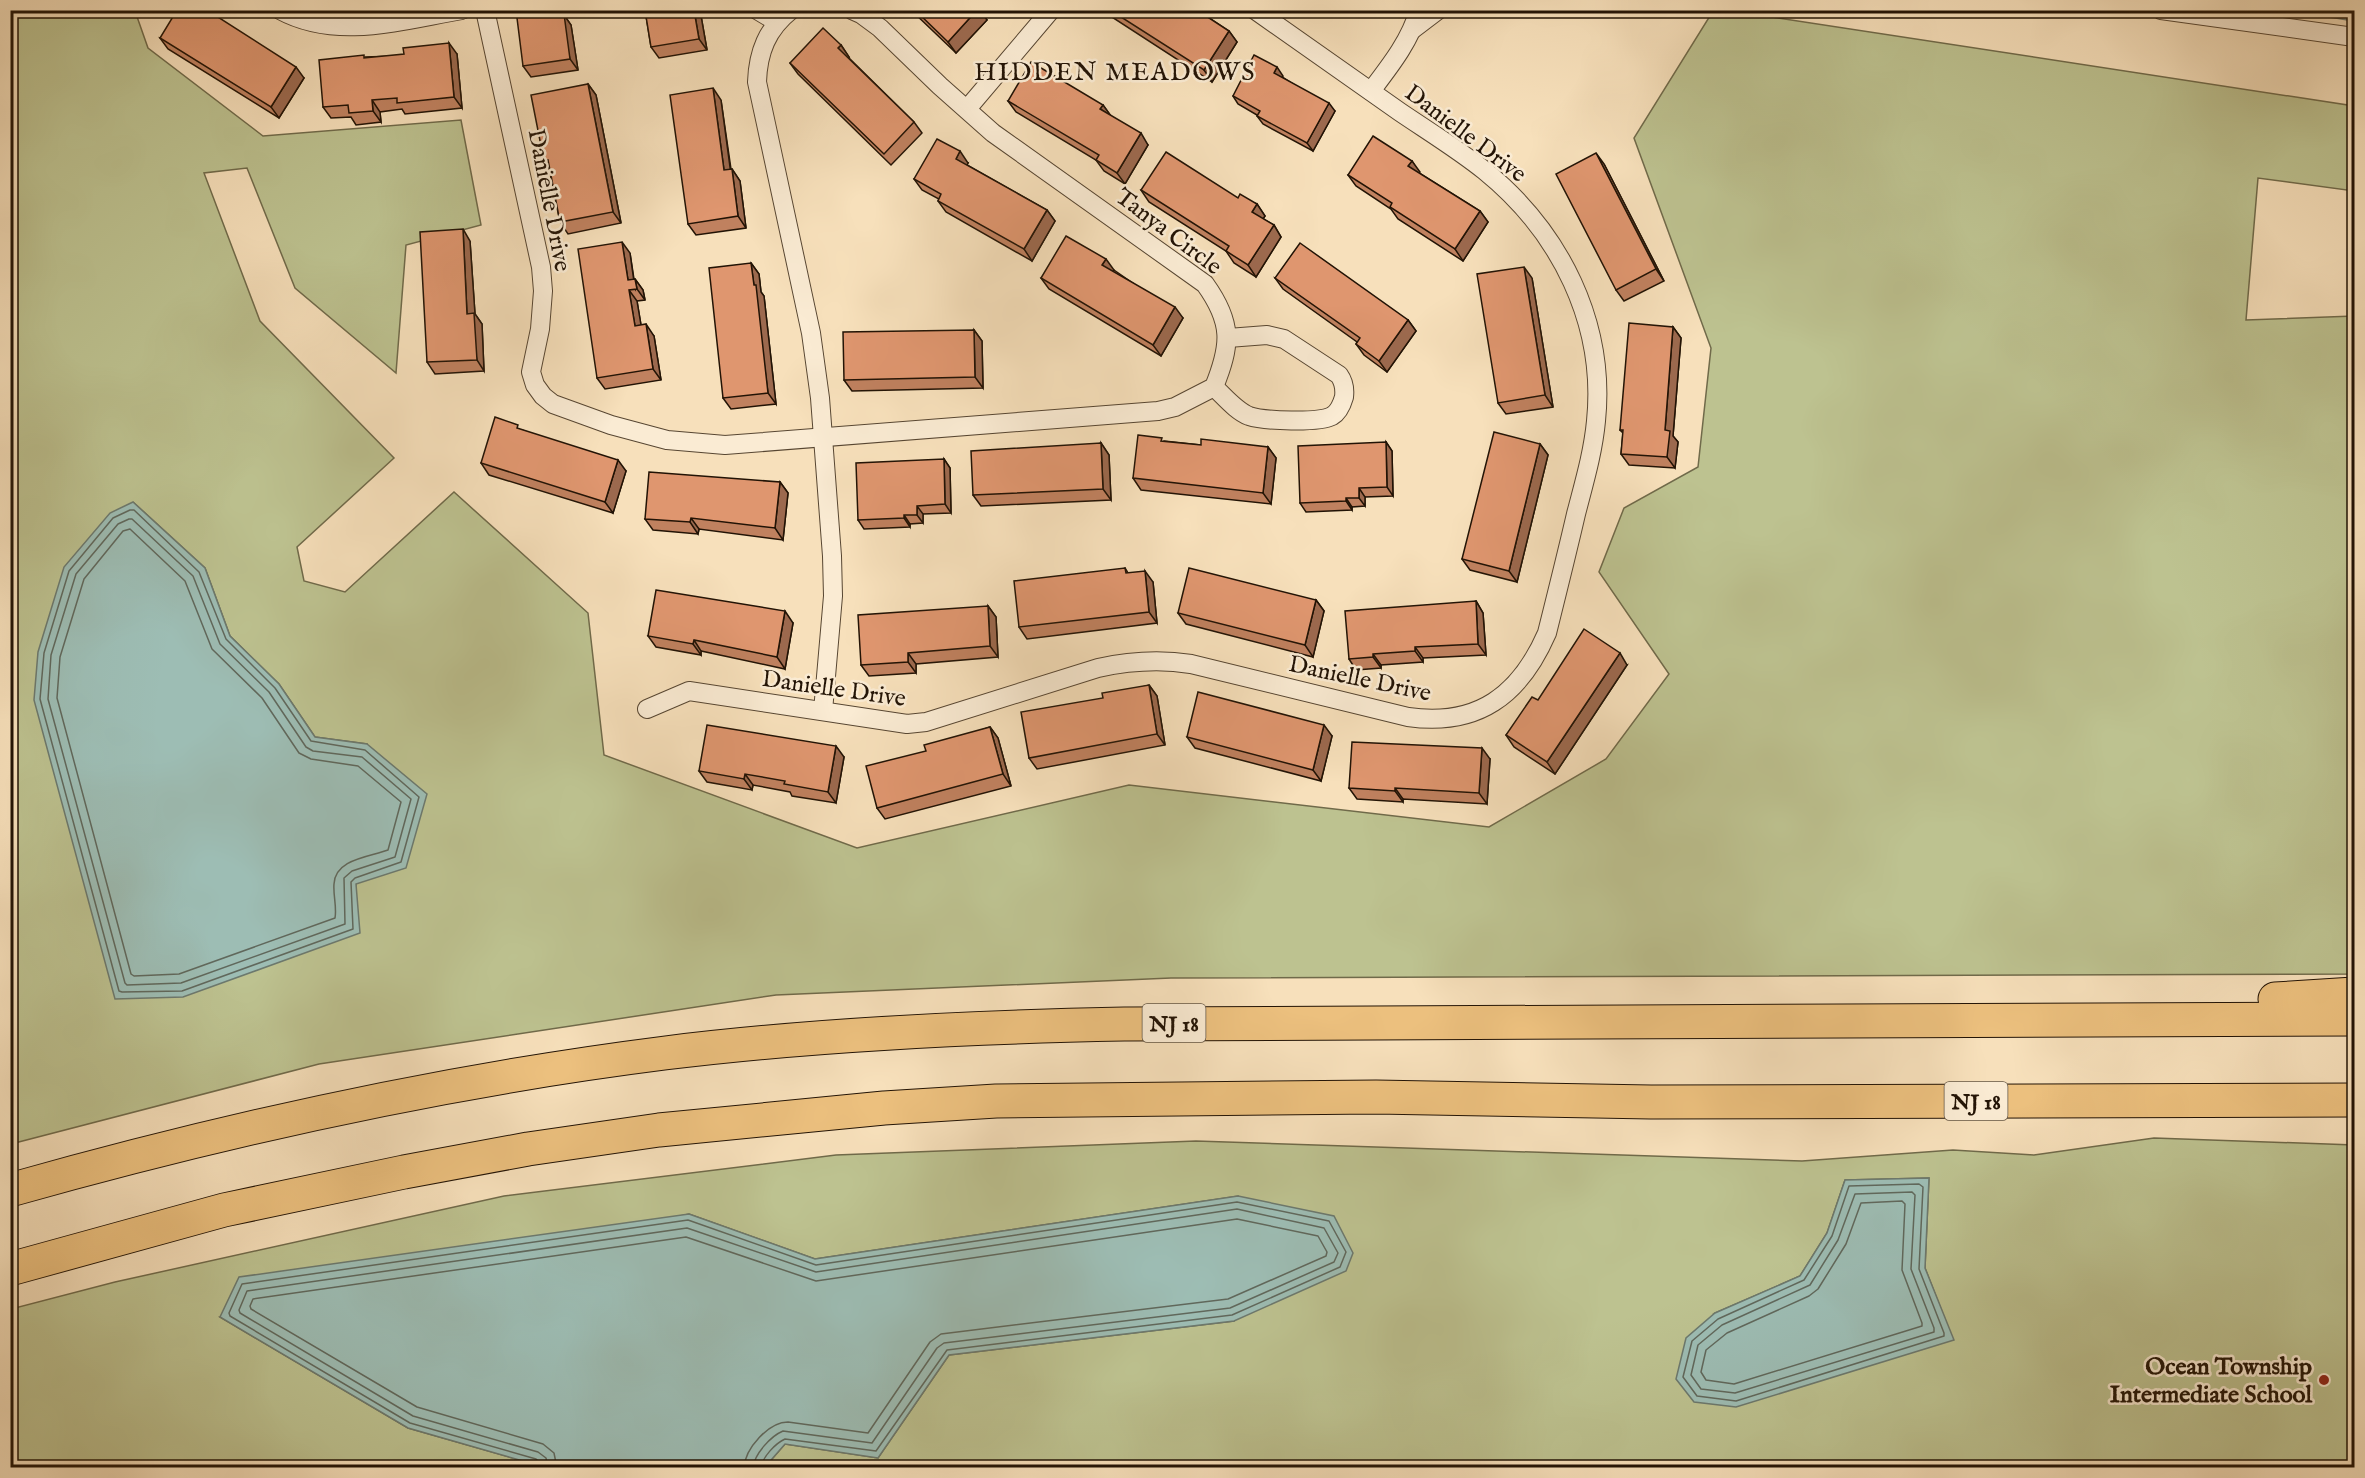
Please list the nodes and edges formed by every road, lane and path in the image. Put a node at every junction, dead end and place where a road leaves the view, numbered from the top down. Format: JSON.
{"nodes":[{"id":1,"x":280,"y":10,"type":"edge"},
{"id":2,"x":462,"y":10,"type":"edge"},
{"id":3,"x":485,"y":10,"type":"edge"},
{"id":4,"x":757,"y":10,"type":"edge"},
{"id":5,"x":852,"y":10,"type":"edge"},
{"id":6,"x":1051,"y":10,"type":"edge"},
{"id":7,"x":1255,"y":10,"type":"edge"},
{"id":8,"x":1419,"y":10,"type":"edge"},
{"id":9,"x":1438,"y":10,"type":"edge"},
{"id":10,"x":2161,"y":10,"type":"edge"},
{"id":11,"x":784,"y":16,"type":"edge"},
{"id":12,"x":1413,"y":29,"type":"junction"},
{"id":13,"x":2355,"y":37,"type":"edge"},
{"id":14,"x":1371,"y":92,"type":"junction"},
{"id":15,"x":967,"y":109,"type":"junction"},
{"id":16,"x":1228,"y":338,"type":"junction"},
{"id":17,"x":1214,"y":387,"type":"junction"},
{"id":18,"x":823,"y":437,"type":"junction"},
{"id":19,"x":647,"y":709,"type":"dead end"},
{"id":20,"x":823,"y":711,"type":"junction"},
{"id":21,"x":2355,"y":994,"type":"edge"},
{"id":22,"x":1961,"y":1019,"type":"junction"},
{"id":23,"x":2355,"y":1019,"type":"edge"},
{"id":24,"x":2355,"y":1100,"type":"edge"},
{"id":25,"x":2301,"y":1101,"type":"junction"},
{"id":26,"x":2355,"y":1109,"type":"edge"},
{"id":27,"x":10,"y":1190,"type":"edge"},
{"id":28,"x":10,"y":1269,"type":"edge"}],
"edges":[{"from":1,"to":2,"type":"street"},
{"from":3,"to":18,"type":"street","name":"Danielle Drive"},
{"from":4,"to":11,"type":"street"},
{"from":5,"to":15,"type":"street","name":"Tanya Circle"},
{"from":6,"to":15,"type":"street"},
{"from":7,"to":14,"type":"street","name":"Danielle Drive"},
{"from":8,"to":12,"type":"street"},
{"from":9,"to":12,"type":"street"},
{"from":10,"to":13,"type":"street"},
{"from":11,"to":18,"type":"street"},
{"from":12,"to":14,"type":"street"},
{"from":14,"to":20,"type":"street","name":"Danielle Drive"},
{"from":15,"to":16,"type":"street","name":"Tanya Circle"},
{"from":16,"to":17,"type":"street","name":"Tanya Circle"},
{"from":16,"to":17,"type":"street"},
{"from":17,"to":18,"type":"street"},
{"from":18,"to":20,"type":"street"},
{"from":19,"to":20,"type":"street","name":"Danielle Drive"},
{"from":21,"to":22,"type":"highway"},
{"from":22,"to":23,"type":"highway","number":"NJ 18"},
{"from":22,"to":27,"type":"highway","number":"NJ 18"},
{"from":24,"to":25,"type":"highway","number":"NJ 18"},
{"from":25,"to":26,"type":"highway"},
{"from":25,"to":28,"type":"highway","number":"NJ 18"}]}
